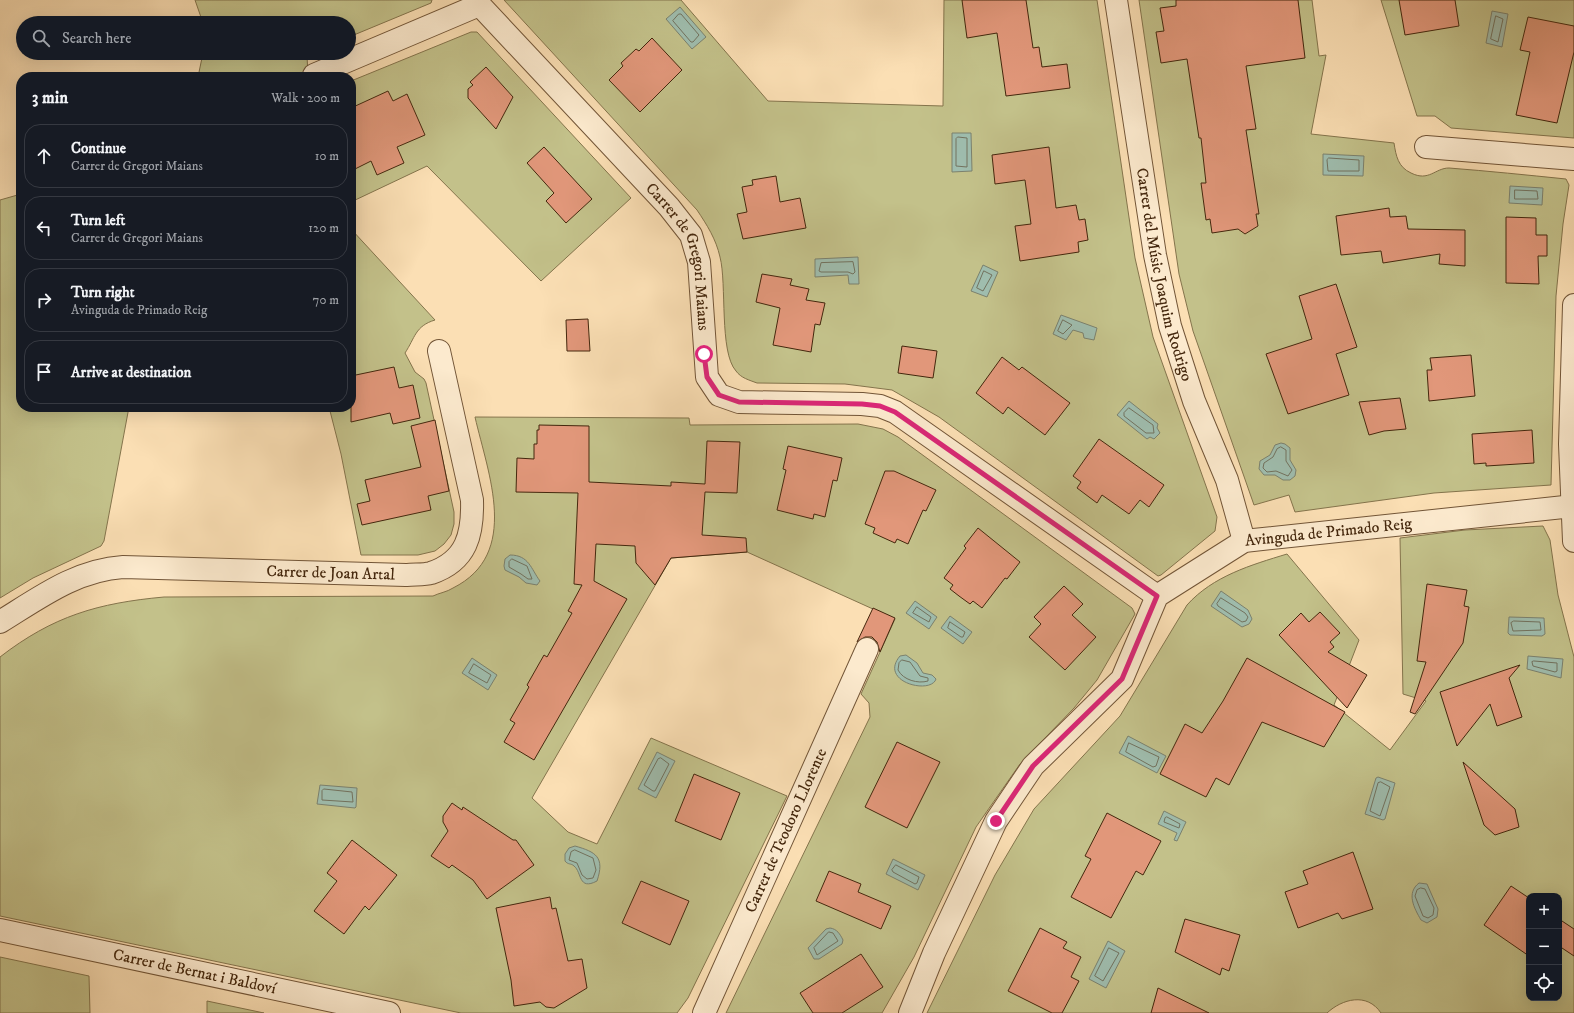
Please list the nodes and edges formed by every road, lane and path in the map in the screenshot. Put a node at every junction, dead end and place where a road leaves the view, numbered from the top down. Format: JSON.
{"nodes":[{"id":1,"x":1116,"y":0,"type":"edge"},
{"id":2,"x":477,"y":2,"type":"edge"},
{"id":3,"x":356,"y":56,"type":"edge"},
{"id":4,"x":347,"y":60,"type":"edge"},
{"id":5,"x":321,"y":72,"type":"edge"},
{"id":6,"x":1426,"y":147,"type":"dead end"},
{"id":7,"x":1574,"y":159,"type":"edge"},
{"id":8,"x":1574,"y":305,"type":"edge"},
{"id":9,"x":439,"y":351,"type":"dead end"},
{"id":10,"x":1573,"y":506,"type":"edge"},
{"id":11,"x":1244,"y":541,"type":"junction"},
{"id":12,"x":1574,"y":541,"type":"edge"},
{"id":13,"x":1157,"y":596,"type":"junction"},
{"id":14,"x":0,"y":622,"type":"edge"},
{"id":15,"x":867,"y":649,"type":"dead end"},
{"id":16,"x":0,"y":930,"type":"edge"},
{"id":17,"x":389,"y":1013,"type":"edge"},
{"id":18,"x":704,"y":1013,"type":"edge"},
{"id":19,"x":910,"y":1013,"type":"edge"}],
"edges":[{"from":1,"to":11,"type":"street","name":"Carrer del Músic Joaquim Rodrigo"},
{"from":2,"to":3,"type":"street"},
{"from":2,"to":13,"type":"street","name":"Carrer de Gregori Maians"},
{"from":4,"to":5,"type":"street"},
{"from":6,"to":7,"type":"street"},
{"from":8,"to":10,"type":"street"},
{"from":9,"to":14,"type":"street","name":"Carrer de Joan Artal"},
{"from":10,"to":11,"type":"street","name":"Avinguda de Primado Reig"},
{"from":10,"to":12,"type":"street"},
{"from":11,"to":13,"type":"street","name":"Avinguda de Primado Reig"},
{"from":13,"to":19,"type":"street"},
{"from":15,"to":18,"type":"street","name":"Carrer de Teodoro Llorente"},
{"from":16,"to":17,"type":"street","name":"Carrer de Bernat i Baldoví"}]}
